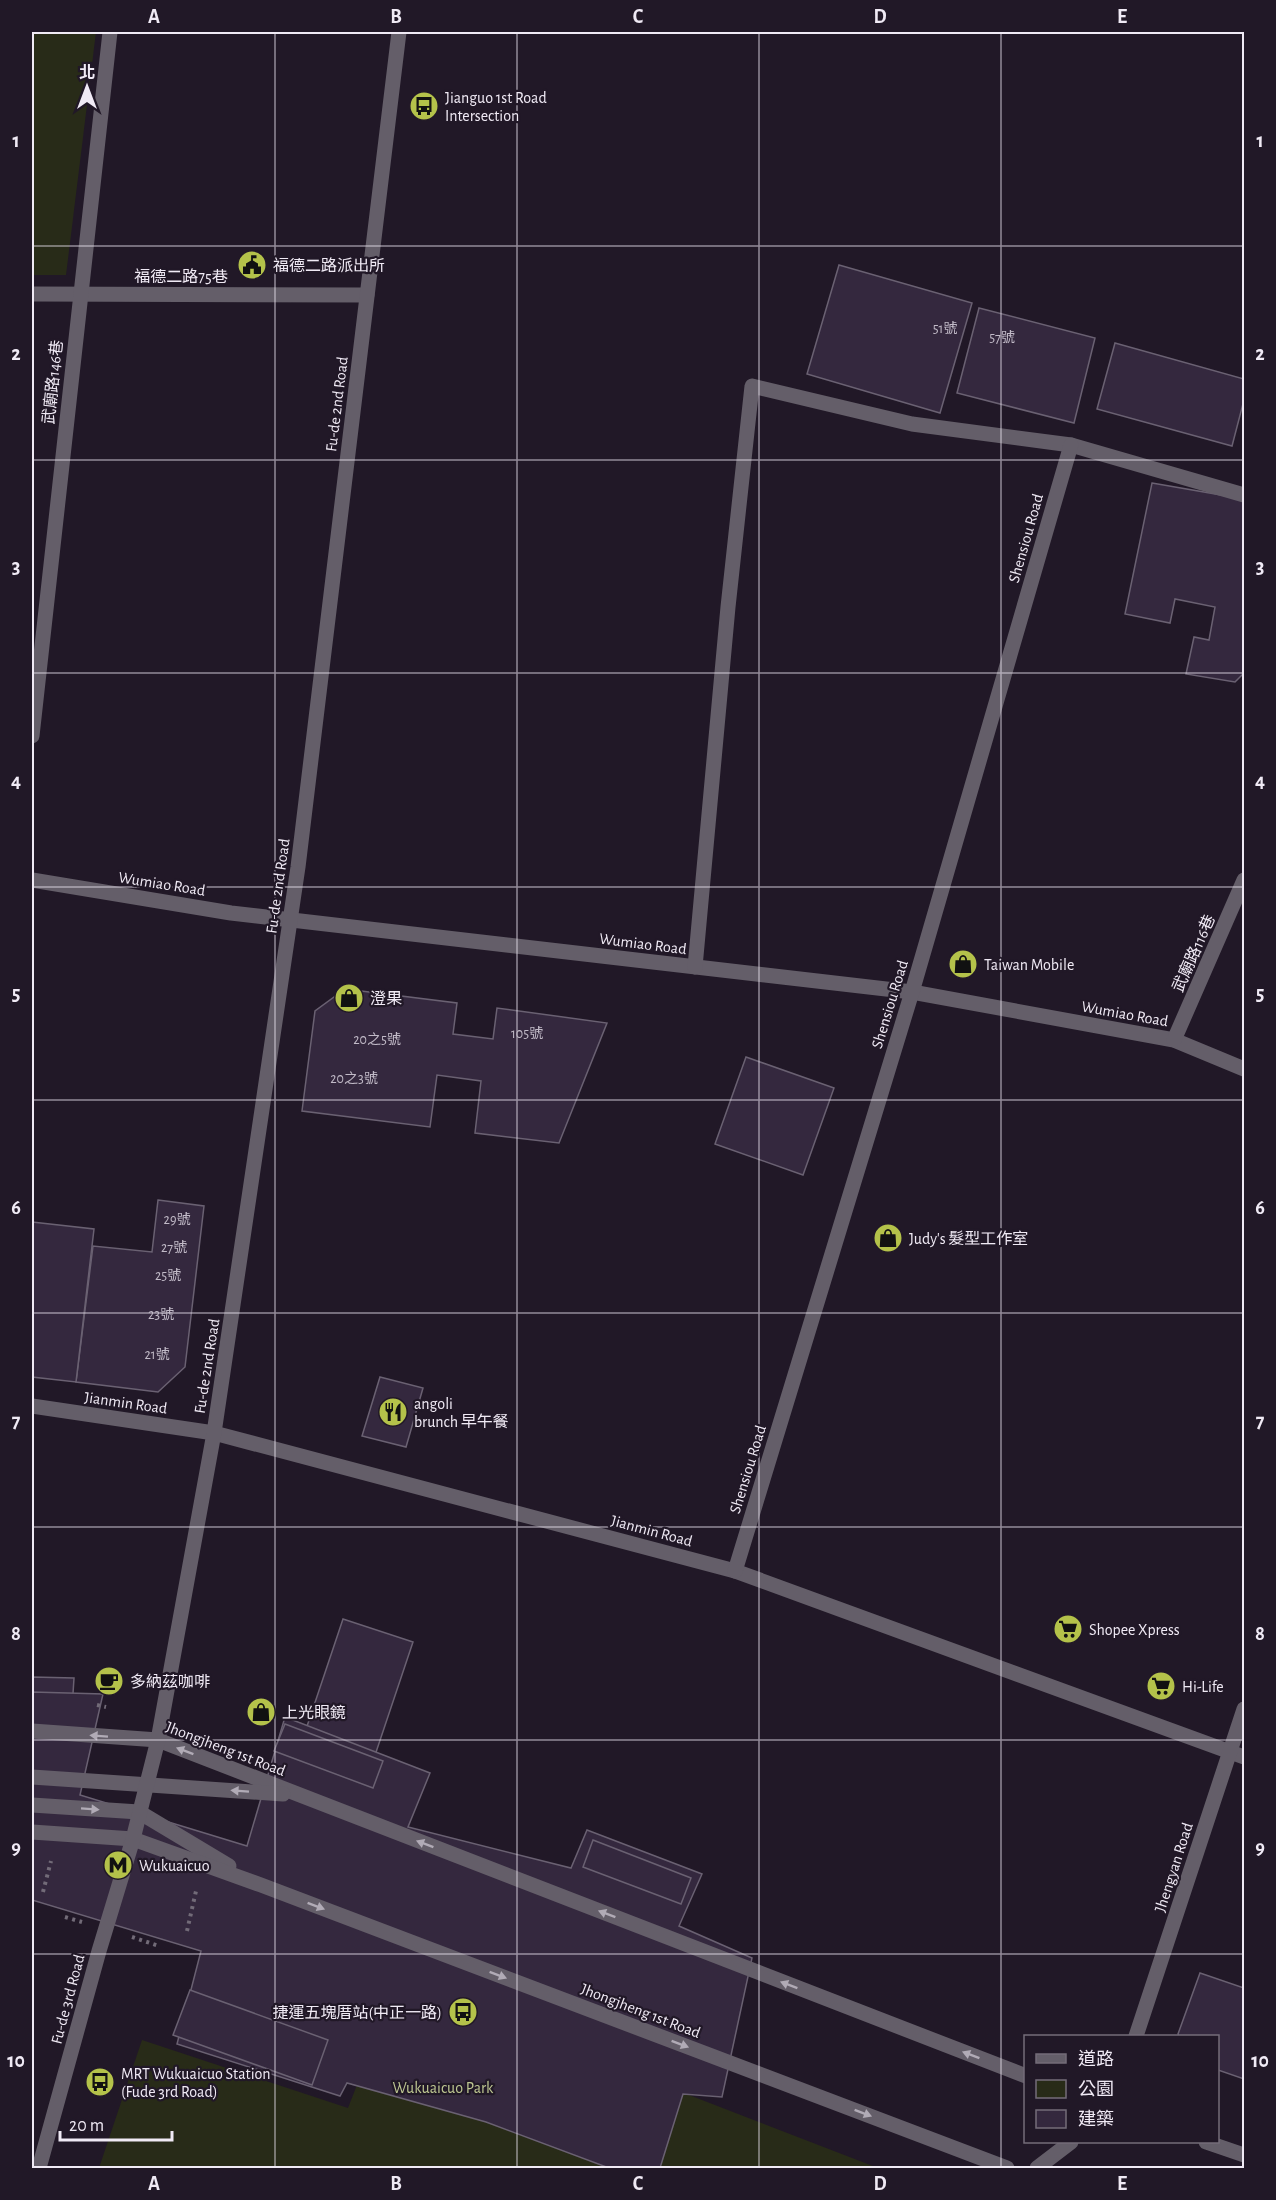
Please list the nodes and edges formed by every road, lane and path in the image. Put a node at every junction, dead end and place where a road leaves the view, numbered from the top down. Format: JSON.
{"nodes":[{"id":1,"x":110,"y":32,"type":"edge"},
{"id":2,"x":399,"y":32,"type":"edge"},
{"id":3,"x":32,"y":294,"type":"edge"},
{"id":4,"x":80,"y":294,"type":"junction"},
{"id":5,"x":367,"y":295,"type":"junction"},
{"id":6,"x":1071,"y":445,"type":"junction"},
{"id":7,"x":1245,"y":495,"type":"edge"},
{"id":8,"x":32,"y":736,"type":"edge"},
{"id":9,"x":32,"y":880,"type":"edge"},
{"id":10,"x":1245,"y":880,"type":"edge"},
{"id":11,"x":290,"y":920,"type":"junction"},
{"id":12,"x":695,"y":967,"type":"junction"},
{"id":13,"x":912,"y":992,"type":"junction"},
{"id":14,"x":1174,"y":1040,"type":"junction"},
{"id":15,"x":1245,"y":1069,"type":"edge"},
{"id":16,"x":32,"y":1406,"type":"edge"},
{"id":17,"x":214,"y":1433,"type":"junction"},
{"id":18,"x":735,"y":1571,"type":"junction"},
{"id":19,"x":1245,"y":1709,"type":"edge"},
{"id":20,"x":32,"y":1731,"type":"edge"},
{"id":21,"x":158,"y":1740,"type":"junction"},
{"id":22,"x":1237,"y":1755,"type":"edge"},
{"id":23,"x":32,"y":1777,"type":"edge"},
{"id":24,"x":146,"y":1785,"type":"junction"},
{"id":25,"x":298,"y":1795,"type":"junction"},
{"id":26,"x":32,"y":1805,"type":"edge"},
{"id":27,"x":139,"y":1812,"type":"junction"},
{"id":28,"x":32,"y":1832,"type":"edge"},
{"id":29,"x":133,"y":1839,"type":"junction"},
{"id":30,"x":261,"y":1885,"type":"junction"},
{"id":31,"x":1137,"y":2035,"type":"edge"},
{"id":32,"x":1024,"y":2075,"type":"edge"},
{"id":33,"x":1070,"y":2143,"type":"edge"},
{"id":34,"x":1209,"y":2143,"type":"edge"},
{"id":35,"x":1245,"y":2155,"type":"edge"},
{"id":36,"x":37,"y":2161,"type":"edge"},
{"id":37,"x":1007,"y":2169,"type":"edge"},
{"id":38,"x":1037,"y":2169,"type":"edge"}],
"edges":[{"from":1,"to":4,"type":"street","name":"武廟路146巷"},
{"from":2,"to":5,"type":"street","name":"Fu-de 2nd Road"},
{"from":3,"to":4,"type":"street","name":"福德二路75巷"},
{"from":4,"to":5,"type":"street","name":"福德二路75巷"},
{"from":4,"to":8,"type":"street","name":"武廟路146巷"},
{"from":5,"to":11,"type":"street","name":"Fu-de 2nd Road"},
{"from":6,"to":7,"type":"street"},
{"from":6,"to":12,"type":"street"},
{"from":6,"to":13,"type":"street","name":"Shensiou Road"},
{"from":9,"to":11,"type":"street","name":"Wumiao Road"},
{"from":10,"to":14,"type":"street","name":"武廟路116巷"},
{"from":11,"to":12,"type":"street","name":"Wumiao Road"},
{"from":11,"to":17,"type":"street","name":"Fu-de 2nd Road"},
{"from":12,"to":13,"type":"street","name":"Wumiao Road"},
{"from":13,"to":14,"type":"street","name":"Wumiao Road"},
{"from":13,"to":18,"type":"street","name":"Shensiou Road"},
{"from":14,"to":15,"type":"street","name":"Wumiao Road"},
{"from":16,"to":17,"type":"street","name":"Jianmin Road"},
{"from":17,"to":18,"type":"street","name":"Jianmin Road"},
{"from":17,"to":21,"type":"street","name":"Fu-de 2nd Road"},
{"from":18,"to":22,"type":"street","name":"Jianmin Road"},
{"from":19,"to":22,"type":"street","name":"Jhengyan Road"},
{"from":21,"to":20,"type":"street","name":"Jhongjheng 1st Road","one_way":true},
{"from":21,"to":24,"type":"street","name":"Fu-de 2nd Road"},
{"from":25,"to":21,"type":"street","name":"Jhongjheng 1st Road","one_way":true},
{"from":22,"to":31,"type":"street","name":"Jhengyan Road"},
{"from":23,"to":24,"type":"street","name":"Jhongjheng 1st Road"},
{"from":25,"to":24,"type":"street","name":"Jhongjheng 1st Road","one_way":true},
{"from":24,"to":27,"type":"street","name":"Fu-de 3rd Road"},
{"from":32,"to":25,"type":"street","name":"Jhongjheng 1st Road","one_way":true},
{"from":26,"to":27,"type":"street","name":"Jhongjheng 1st Road","one_way":true},
{"from":27,"to":29,"type":"street","name":"Fu-de 3rd Road"},
{"from":27,"to":30,"type":"street","name":"Jhongjheng 1st Road"},
{"from":28,"to":29,"type":"street","name":"Jhongjheng 1st Road"},
{"from":29,"to":30,"type":"street","name":"Jhongjheng 1st Road"},
{"from":29,"to":36,"type":"street","name":"Fu-de 3rd Road"},
{"from":30,"to":37,"type":"street","name":"Jhongjheng 1st Road","one_way":true},
{"from":33,"to":38,"type":"street"},
{"from":34,"to":35,"type":"street"}]}
